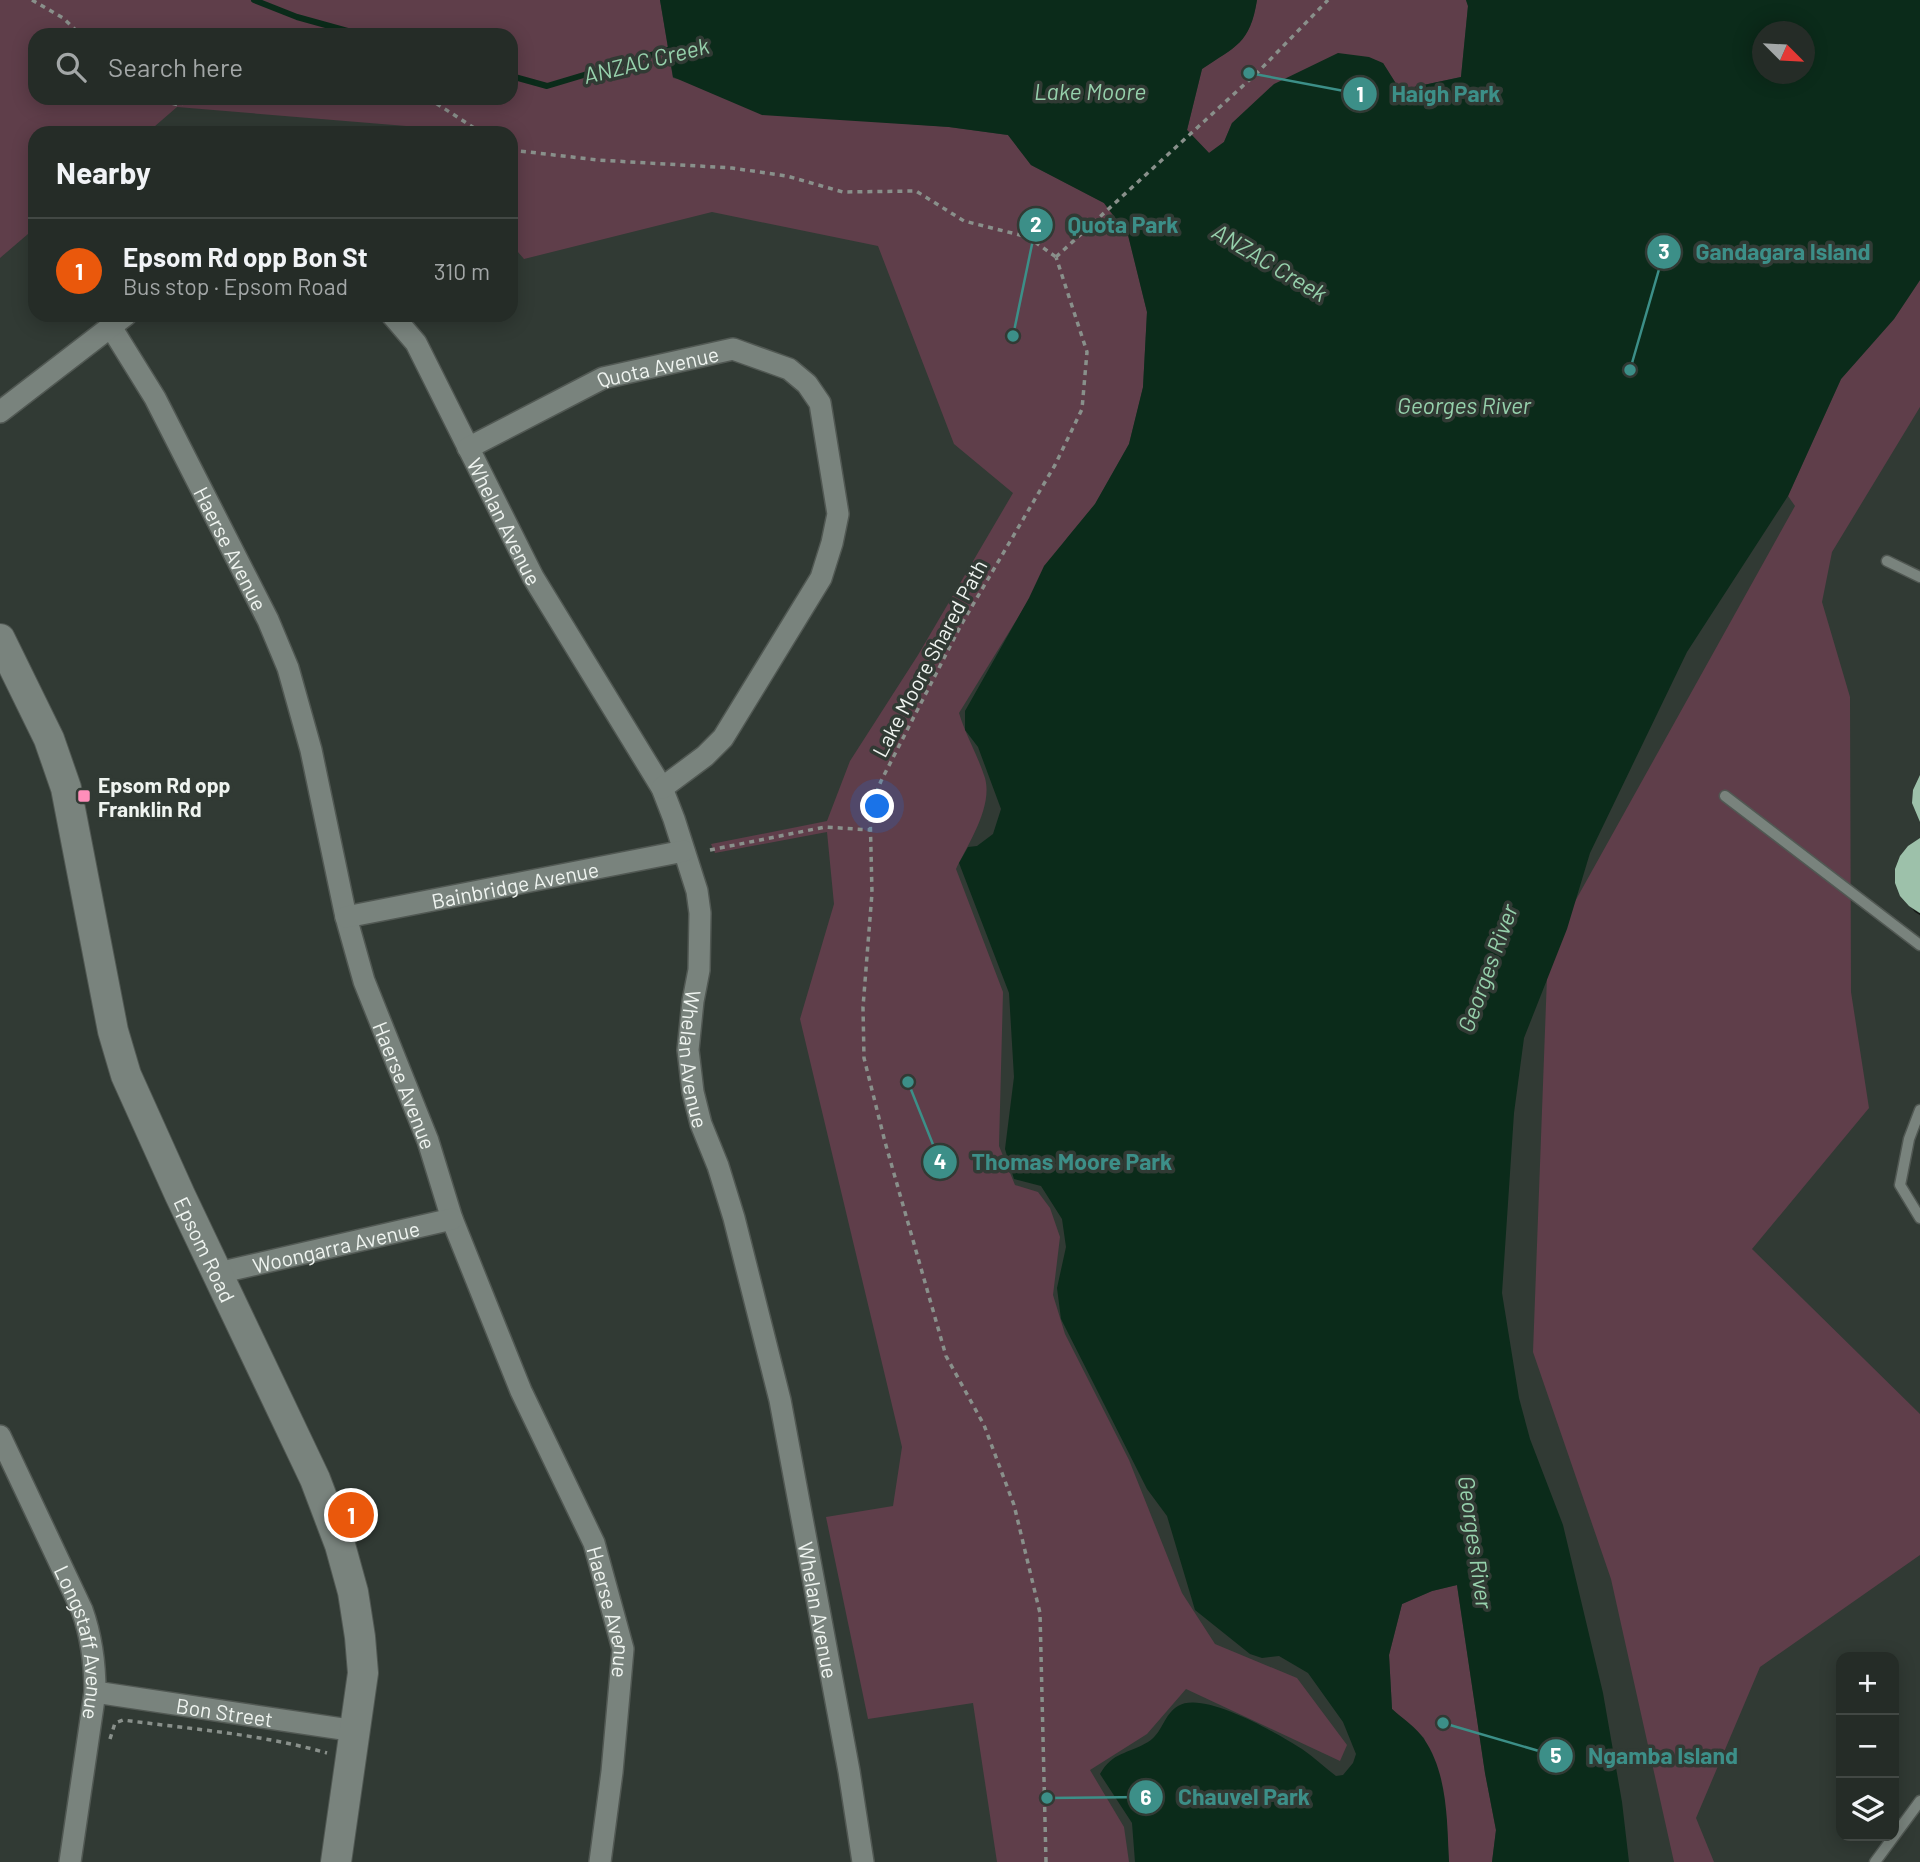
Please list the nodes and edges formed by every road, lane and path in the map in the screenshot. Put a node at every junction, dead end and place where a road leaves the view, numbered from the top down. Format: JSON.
{"nodes":[{"id":1,"x":32,"y":0,"type":"edge"},
{"id":2,"x":1328,"y":0,"type":"edge"},
{"id":3,"x":74,"y":28,"type":"edge"},
{"id":4,"x":439,"y":105,"type":"edge"},
{"id":5,"x":471,"y":126,"type":"edge"},
{"id":6,"x":518,"y":151,"type":"edge"},
{"id":7,"x":1056,"y":257,"type":"junction"},
{"id":8,"x":118,"y":322,"type":"edge"},
{"id":9,"x":119,"y":322,"type":"edge"},
{"id":10,"x":398,"y":322,"type":"edge"},
{"id":11,"x":0,"y":412,"type":"edge"},
{"id":12,"x":468,"y":448,"type":"junction"},
{"id":13,"x":1888,"y":561,"type":"dead end"},
{"id":14,"x":1920,"y":577,"type":"edge"},
{"id":15,"x":2,"y":646,"type":"edge"},
{"id":16,"x":662,"y":788,"type":"junction"},
{"id":17,"x":1725,"y":796,"type":"dead end"},
{"id":18,"x":870,"y":831,"type":"junction"},
{"id":19,"x":710,"y":850,"type":"dead end"},
{"id":20,"x":684,"y":851,"type":"junction"},
{"id":21,"x":346,"y":917,"type":"junction"},
{"id":22,"x":1920,"y":944,"type":"edge"},
{"id":23,"x":1920,"y":1111,"type":"edge"},
{"id":24,"x":1920,"y":1218,"type":"edge"},
{"id":25,"x":452,"y":1219,"type":"junction"},
{"id":26,"x":218,"y":1273,"type":"junction"},
{"id":27,"x":0,"y":1436,"type":"edge"},
{"id":28,"x":94,"y":1692,"type":"junction"},
{"id":29,"x":356,"y":1731,"type":"junction"},
{"id":30,"x":110,"y":1740,"type":"dead end"},
{"id":31,"x":327,"y":1753,"type":"dead end"},
{"id":32,"x":1920,"y":1801,"type":"edge"},
{"id":33,"x":70,"y":1862,"type":"edge"},
{"id":34,"x":336,"y":1862,"type":"edge"},
{"id":35,"x":600,"y":1862,"type":"edge"},
{"id":36,"x":863,"y":1862,"type":"edge"},
{"id":37,"x":1046,"y":1862,"type":"edge"},
{"id":38,"x":1875,"y":1862,"type":"edge"}],
"edges":[{"from":1,"to":3,"type":"path"},
{"from":2,"to":7,"type":"path"},
{"from":4,"to":5,"type":"path"},
{"from":6,"to":7,"type":"path"},
{"from":7,"to":18,"type":"path","name":"Lake Moore Shared Path"},
{"from":8,"to":11,"type":"street"},
{"from":9,"to":21,"type":"street","name":"Haerse Avenue"},
{"from":10,"to":12,"type":"street","name":"Whelan Avenue"},
{"from":12,"to":16,"type":"street","name":"Whelan Avenue"},
{"from":12,"to":16,"type":"street","name":"Quota Avenue"},
{"from":13,"to":14,"type":"lane"},
{"from":15,"to":26,"type":"street","name":"Epsom Road"},
{"from":16,"to":20,"type":"street","name":"Whelan Avenue"},
{"from":17,"to":22,"type":"lane"},
{"from":18,"to":19,"type":"path"},
{"from":18,"to":37,"type":"path","name":"Lake Moore Shared Path"},
{"from":20,"to":21,"type":"street","name":"Bainbridge Avenue"},
{"from":20,"to":36,"type":"street","name":"Whelan Avenue"},
{"from":21,"to":25,"type":"street","name":"Haerse Avenue"},
{"from":23,"to":24,"type":"lane"},
{"from":25,"to":26,"type":"street","name":"Woongarra Avenue"},
{"from":25,"to":35,"type":"street","name":"Haerse Avenue"},
{"from":26,"to":29,"type":"street","name":"Epsom Road"},
{"from":27,"to":28,"type":"street","name":"Longstaff Avenue"},
{"from":28,"to":29,"type":"street","name":"Bon Street"},
{"from":28,"to":33,"type":"street","name":"Longstaff Avenue"},
{"from":29,"to":34,"type":"street","name":"Epsom Road"},
{"from":30,"to":31,"type":"path","name":"Bon Street"},
{"from":32,"to":38,"type":"lane"}]}
